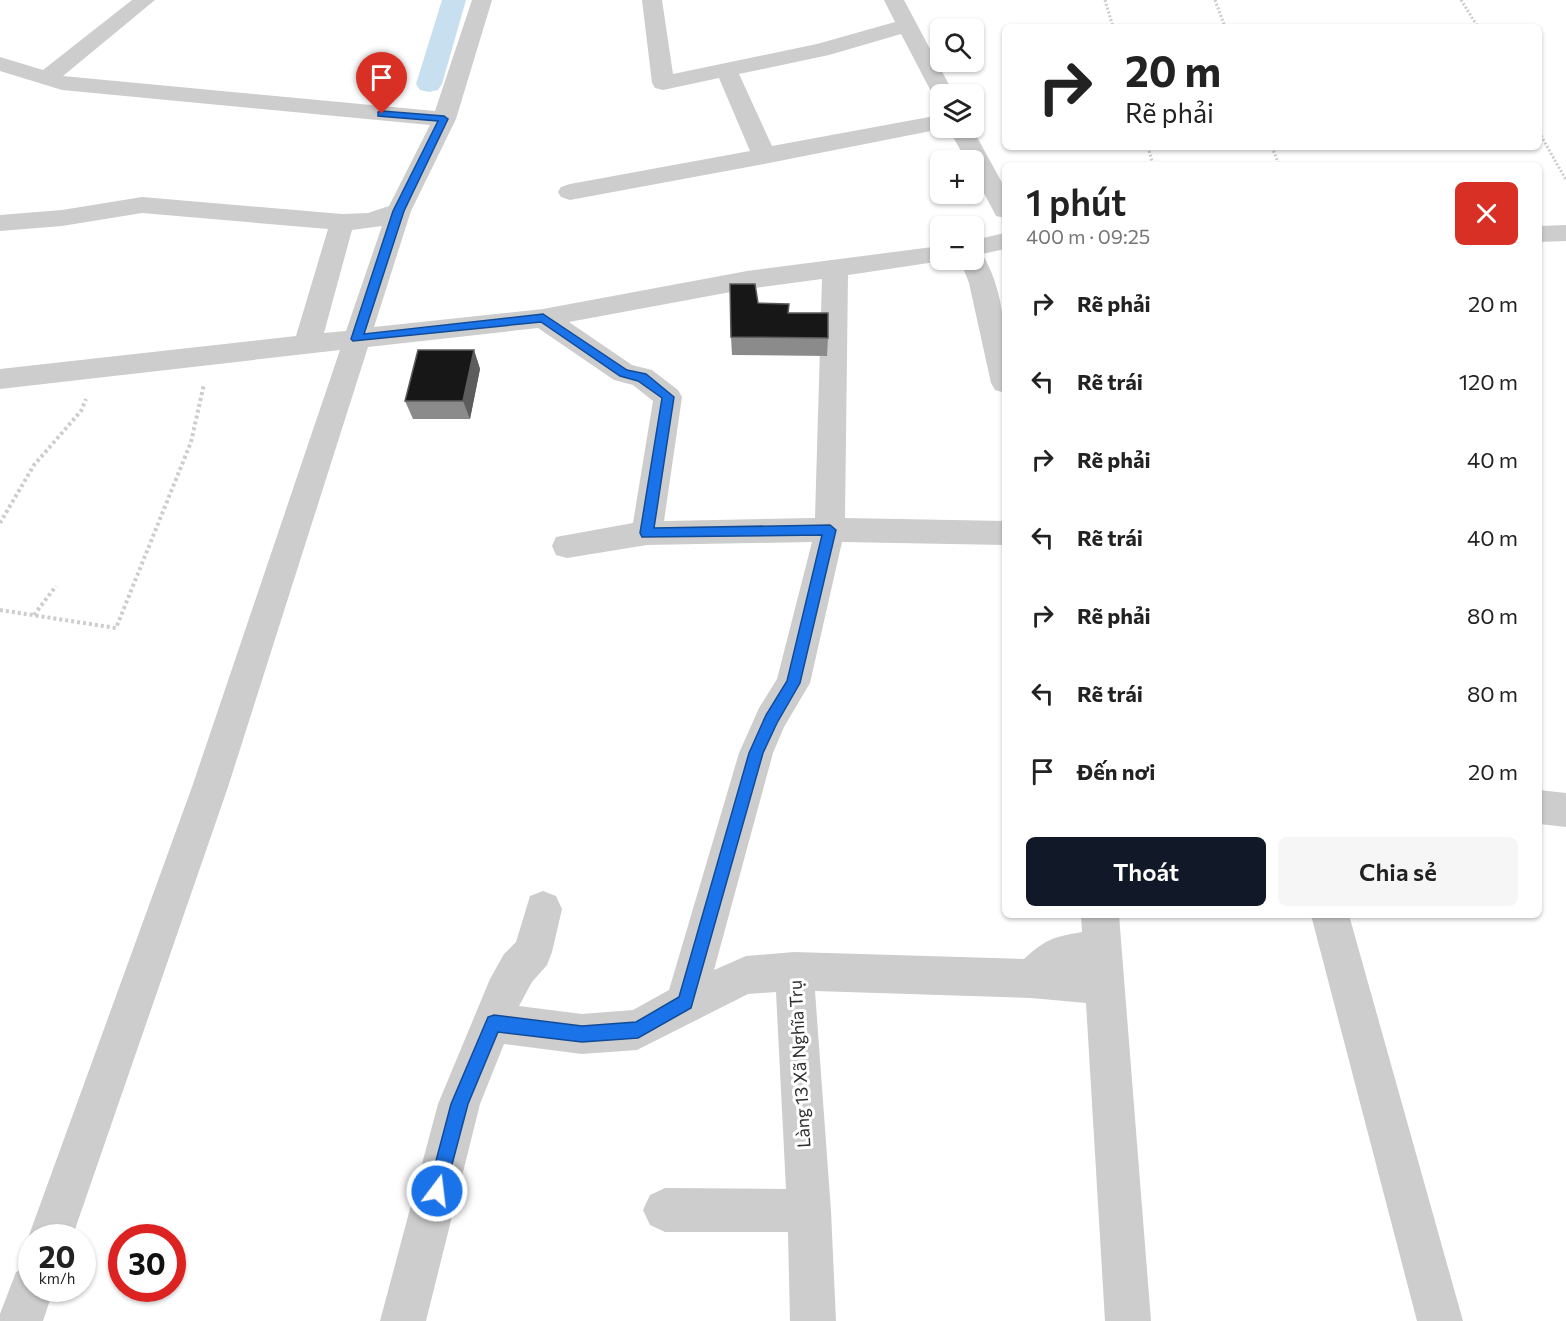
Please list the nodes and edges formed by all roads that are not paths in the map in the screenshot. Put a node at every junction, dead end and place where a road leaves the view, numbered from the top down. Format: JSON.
{"nodes":[{"id":1,"x":145,"y":0,"type":"edge"},
{"id":2,"x":482,"y":0,"type":"edge"},
{"id":3,"x":652,"y":0,"type":"edge"},
{"id":4,"x":894,"y":0,"type":"edge"},
{"id":5,"x":907,"y":25,"type":"junction"},
{"id":6,"x":0,"y":64,"type":"edge"},
{"id":7,"x":727,"y":70,"type":"junction"},
{"id":8,"x":46,"y":79,"type":"junction"},
{"id":9,"x":938,"y":84,"type":"edge"},
{"id":10,"x":444,"y":119,"type":"junction"},
{"id":11,"x":930,"y":124,"type":"edge"},
{"id":12,"x":965,"y":138,"type":"edge"},
{"id":13,"x":764,"y":157,"type":"junction"},
{"id":14,"x":570,"y":192,"type":"dead end"},
{"id":15,"x":1002,"y":205,"type":"edge"},
{"id":16,"x":399,"y":211,"type":"junction"},
{"id":17,"x":342,"y":222,"type":"junction"},
{"id":18,"x":0,"y":223,"type":"edge"},
{"id":19,"x":1566,"y":233,"type":"edge"},
{"id":20,"x":1542,"y":234,"type":"edge"},
{"id":21,"x":1002,"y":240,"type":"edge"},
{"id":22,"x":984,"y":245,"type":"edge"},
{"id":23,"x":930,"y":255,"type":"edge"},
{"id":24,"x":835,"y":268,"type":"junction"},
{"id":25,"x":977,"y":270,"type":"edge"},
{"id":26,"x":543,"y":318,"type":"junction"},
{"id":27,"x":357,"y":339,"type":"junction"},
{"id":28,"x":307,"y":346,"type":"junction"},
{"id":29,"x":1002,"y":370,"type":"edge"},
{"id":30,"x":0,"y":380,"type":"edge"},
{"id":31,"x":830,"y":530,"type":"junction"},
{"id":32,"x":647,"y":533,"type":"junction"},
{"id":33,"x":1002,"y":533,"type":"edge"},
{"id":34,"x":567,"y":546,"type":"dead end"},
{"id":35,"x":1542,"y":807,"type":"edge"},
{"id":36,"x":1566,"y":810,"type":"edge"},
{"id":37,"x":543,"y":909,"type":"dead end"},
{"id":38,"x":1331,"y":918,"type":"edge"},
{"id":39,"x":1102,"y":949,"type":"edge"},
{"id":40,"x":794,"y":971,"type":"junction"},
{"id":41,"x":685,"y":1002,"type":"junction"},
{"id":42,"x":494,"y":1023,"type":"junction"},
{"id":43,"x":665,"y":1210,"type":"dead end"},
{"id":44,"x":809,"y":1210,"type":"junction"},
{"id":45,"x":55,"y":1224,"type":"edge"},
{"id":46,"x":27,"y":1302,"type":"edge"},
{"id":47,"x":20,"y":1321,"type":"edge"},
{"id":48,"x":402,"y":1321,"type":"edge"},
{"id":49,"x":813,"y":1321,"type":"edge"},
{"id":50,"x":1128,"y":1321,"type":"edge"},
{"id":51,"x":1440,"y":1321,"type":"edge"}],
"edges":[{"from":1,"to":8,"type":"street"},
{"from":2,"to":10,"type":"street"},
{"from":3,"to":7,"type":"street"},
{"from":4,"to":5,"type":"street"},
{"from":5,"to":7,"type":"street"},
{"from":5,"to":9,"type":"street"},
{"from":6,"to":8,"type":"street"},
{"from":7,"to":13,"type":"street"},
{"from":8,"to":10,"type":"street"},
{"from":10,"to":16,"type":"street"},
{"from":11,"to":13,"type":"street"},
{"from":12,"to":15,"type":"street"},
{"from":13,"to":14,"type":"street"},
{"from":16,"to":17,"type":"street"},
{"from":16,"to":27,"type":"street"},
{"from":17,"to":18,"type":"street"},
{"from":17,"to":28,"type":"street"},
{"from":19,"to":20,"type":"street"},
{"from":21,"to":22,"type":"street"},
{"from":23,"to":24,"type":"street"},
{"from":24,"to":26,"type":"street"},
{"from":24,"to":31,"type":"street"},
{"from":25,"to":29,"type":"street"},
{"from":26,"to":27,"type":"street"},
{"from":26,"to":32,"type":"street"},
{"from":27,"to":28,"type":"street"},
{"from":27,"to":45,"type":"street"},
{"from":28,"to":30,"type":"street"},
{"from":31,"to":32,"type":"street"},
{"from":31,"to":33,"type":"street"},
{"from":31,"to":41,"type":"street"},
{"from":32,"to":34,"type":"street"},
{"from":35,"to":36,"type":"street"},
{"from":37,"to":42,"type":"street"},
{"from":38,"to":51,"type":"street"},
{"from":39,"to":40,"type":"street","name":"Làng 13 Xã Nghĩa Trụ"},
{"from":39,"to":50,"type":"street"},
{"from":40,"to":41,"type":"street"},
{"from":40,"to":44,"type":"street","name":"Làng 13 Xã Nghĩa Trụ"},
{"from":41,"to":42,"type":"street"},
{"from":42,"to":48,"type":"street"},
{"from":43,"to":44,"type":"street"},
{"from":44,"to":49,"type":"street","name":"Làng 13 Xã Nghĩa Trụ"},
{"from":46,"to":47,"type":"street"}]}
